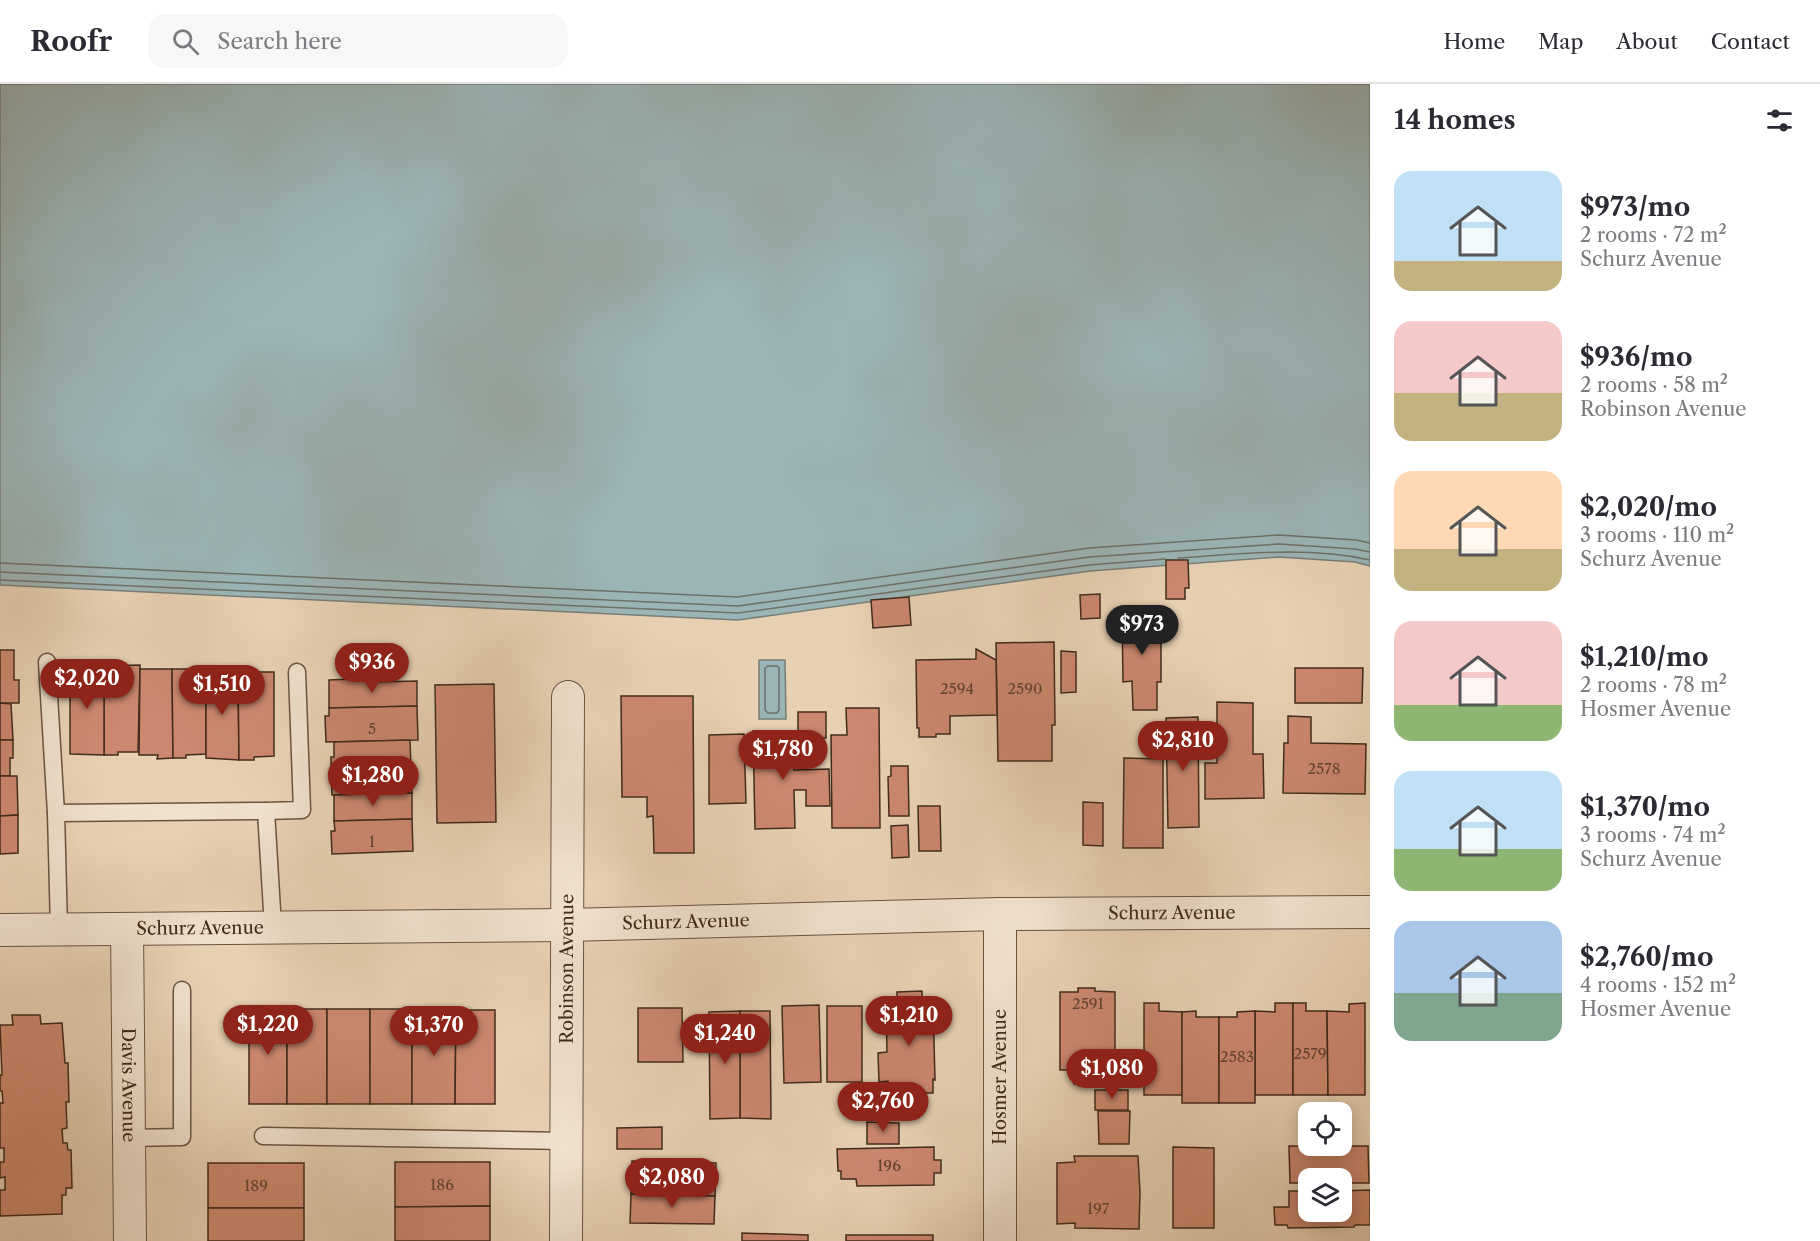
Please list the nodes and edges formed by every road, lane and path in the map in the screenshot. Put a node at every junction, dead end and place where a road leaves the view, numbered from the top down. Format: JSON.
{"nodes":[{"id":1,"x":47,"y":662,"type":"dead end"},
{"id":2,"x":297,"y":672,"type":"dead end"},
{"id":3,"x":568,"y":697,"type":"dead end"},
{"id":4,"x":266,"y":811,"type":"junction"},
{"id":5,"x":56,"y":813,"type":"junction"},
{"id":6,"x":1370,"y":912,"type":"edge"},
{"id":7,"x":999,"y":914,"type":"junction"},
{"id":8,"x":566,"y":924,"type":"junction"},
{"id":9,"x":273,"y":927,"type":"junction"},
{"id":10,"x":59,"y":929,"type":"junction"},
{"id":11,"x":127,"y":929,"type":"junction"},
{"id":12,"x":0,"y":930,"type":"edge"},
{"id":13,"x":182,"y":990,"type":"dead end"},
{"id":14,"x":263,"y":1136,"type":"dead end"},
{"id":15,"x":129,"y":1138,"type":"junction"},
{"id":16,"x":566,"y":1141,"type":"junction"},
{"id":17,"x":130,"y":1241,"type":"edge"},
{"id":18,"x":566,"y":1241,"type":"edge"},
{"id":19,"x":1000,"y":1241,"type":"edge"}],
"edges":[{"from":1,"to":5,"type":"lane"},
{"from":2,"to":4,"type":"lane"},
{"from":3,"to":8,"type":"street","name":"Robinson Avenue"},
{"from":4,"to":5,"type":"lane"},
{"from":4,"to":9,"type":"lane"},
{"from":5,"to":10,"type":"lane"},
{"from":6,"to":7,"type":"street","name":"Schurz Avenue"},
{"from":7,"to":8,"type":"street","name":"Schurz Avenue"},
{"from":7,"to":19,"type":"street","name":"Hosmer Avenue"},
{"from":8,"to":9,"type":"street","name":"Schurz Avenue"},
{"from":8,"to":16,"type":"street","name":"Robinson Avenue"},
{"from":9,"to":11,"type":"street","name":"Schurz Avenue"},
{"from":10,"to":11,"type":"street","name":"Schurz Avenue"},
{"from":10,"to":12,"type":"street","name":"Schurz Avenue"},
{"from":11,"to":15,"type":"street","name":"Davis Avenue"},
{"from":13,"to":15,"type":"lane"},
{"from":14,"to":16,"type":"lane"},
{"from":15,"to":17,"type":"street","name":"Davis Avenue"},
{"from":16,"to":18,"type":"street","name":"Robinson Avenue"}]}
